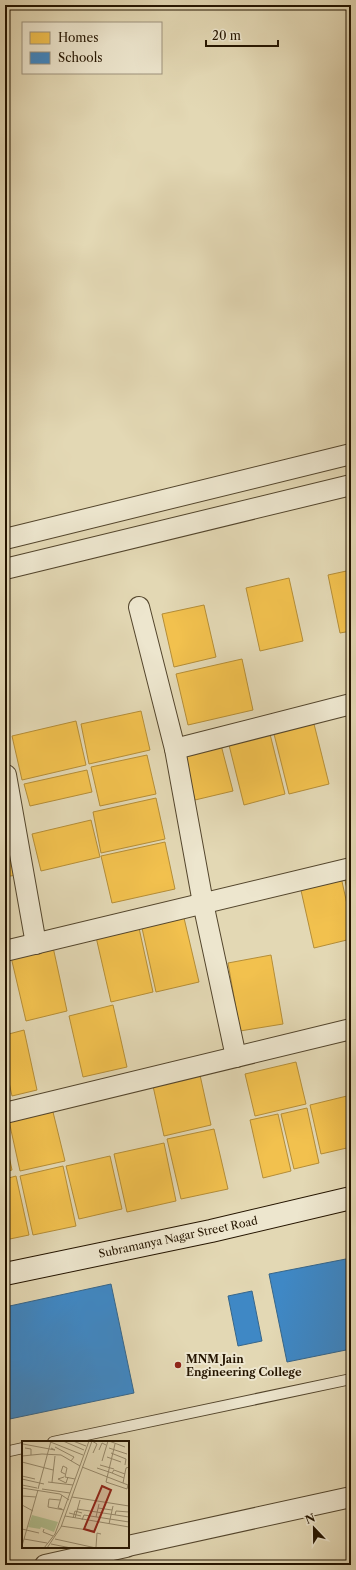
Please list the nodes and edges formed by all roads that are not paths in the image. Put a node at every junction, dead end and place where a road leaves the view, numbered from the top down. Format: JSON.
{"nodes":[{"id":1,"x":351,"y":454,"type":"edge"},
{"id":2,"x":351,"y":485,"type":"edge"},
{"id":3,"x":5,"y":539,"type":"edge"},
{"id":4,"x":5,"y":569,"type":"edge"},
{"id":5,"x":139,"y":607,"type":"dead end"},
{"id":6,"x":351,"y":704,"type":"edge"},
{"id":7,"x":175,"y":749,"type":"junction"},
{"id":8,"x":6,"y":775,"type":"edge"},
{"id":9,"x":351,"y":868,"type":"edge"},
{"id":10,"x":203,"y":903,"type":"junction"},
{"id":11,"x":36,"y":944,"type":"junction"},
{"id":12,"x":5,"y":952,"type":"edge"},
{"id":13,"x":351,"y":1029,"type":"edge"},
{"id":14,"x":236,"y":1058,"type":"junction"},
{"id":15,"x":5,"y":1113,"type":"edge"},
{"id":16,"x":351,"y":1198,"type":"edge"},
{"id":17,"x":5,"y":1274,"type":"edge"},
{"id":18,"x":351,"y":1379,"type":"edge"},
{"id":19,"x":58,"y":1441,"type":"edge"},
{"id":20,"x":22,"y":1448,"type":"edge"},
{"id":21,"x":5,"y":1452,"type":"edge"},
{"id":22,"x":351,"y":1496,"type":"edge"},
{"id":23,"x":129,"y":1547,"type":"edge"},
{"id":24,"x":122,"y":1548,"type":"edge"},
{"id":25,"x":45,"y":1565,"type":"edge"}],
"edges":[{"from":1,"to":3,"type":"street"},
{"from":2,"to":4,"type":"street"},
{"from":5,"to":7,"type":"street"},
{"from":6,"to":7,"type":"street"},
{"from":7,"to":10,"type":"street"},
{"from":8,"to":11,"type":"street"},
{"from":9,"to":10,"type":"street"},
{"from":10,"to":11,"type":"street"},
{"from":10,"to":14,"type":"street"},
{"from":11,"to":12,"type":"street"},
{"from":13,"to":14,"type":"street"},
{"from":14,"to":15,"type":"street"},
{"from":16,"to":17,"type":"street","name":"Subramanya Nagar Street Road"},
{"from":18,"to":19,"type":"lane"},
{"from":20,"to":21,"type":"lane"},
{"from":22,"to":23,"type":"street"},
{"from":24,"to":25,"type":"street"}]}
